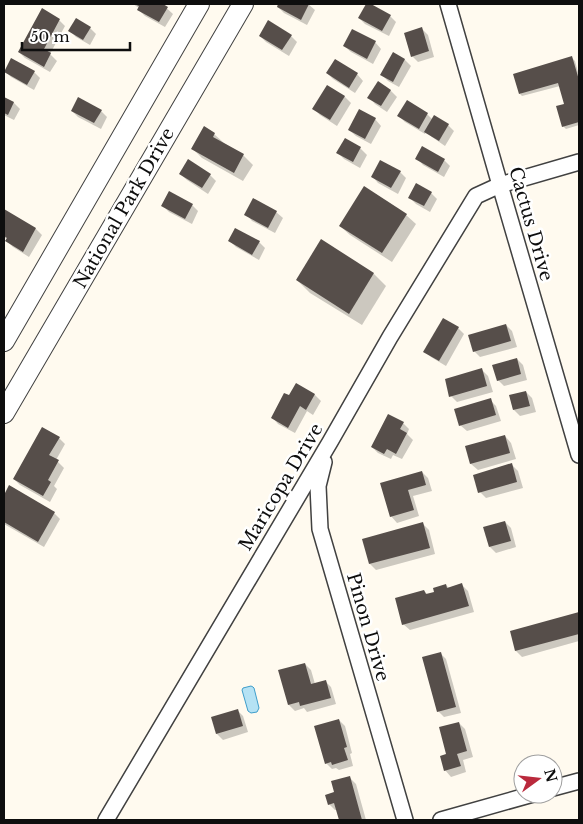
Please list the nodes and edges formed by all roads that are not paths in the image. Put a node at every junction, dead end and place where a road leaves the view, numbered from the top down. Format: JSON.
{"nodes":[{"id":1,"x":199,"y":4,"type":"edge"},
{"id":2,"x":244,"y":4,"type":"edge"},
{"id":3,"x":448,"y":4,"type":"edge"},
{"id":4,"x":579,"y":162,"type":"edge"},
{"id":5,"x":500,"y":185,"type":"junction"},
{"id":6,"x":4,"y":341,"type":"edge"},
{"id":7,"x":6,"y":402,"type":"edge"},
{"id":8,"x":330,"y":442,"type":"junction"},
{"id":9,"x":579,"y":455,"type":"edge"},
{"id":10,"x":579,"y":781,"type":"edge"},
{"id":11,"x":563,"y":785,"type":"edge"},
{"id":12,"x":513,"y":800,"type":"edge"},
{"id":13,"x":106,"y":820,"type":"edge"},
{"id":14,"x":405,"y":820,"type":"edge"},
{"id":15,"x":441,"y":820,"type":"edge"}],
"edges":[{"from":1,"to":6,"type":"street"},
{"from":2,"to":7,"type":"street","name":"National Park Drive"},
{"from":3,"to":5,"type":"street","name":"Cactus Drive"},
{"from":4,"to":5,"type":"street","name":"Maricopa Drive"},
{"from":5,"to":8,"type":"street","name":"Maricopa Drive"},
{"from":5,"to":9,"type":"street","name":"Cactus Drive"},
{"from":8,"to":13,"type":"street","name":"Maricopa Drive"},
{"from":8,"to":14,"type":"street","name":"Pinon Drive"},
{"from":10,"to":11,"type":"street"},
{"from":12,"to":15,"type":"street"}]}
